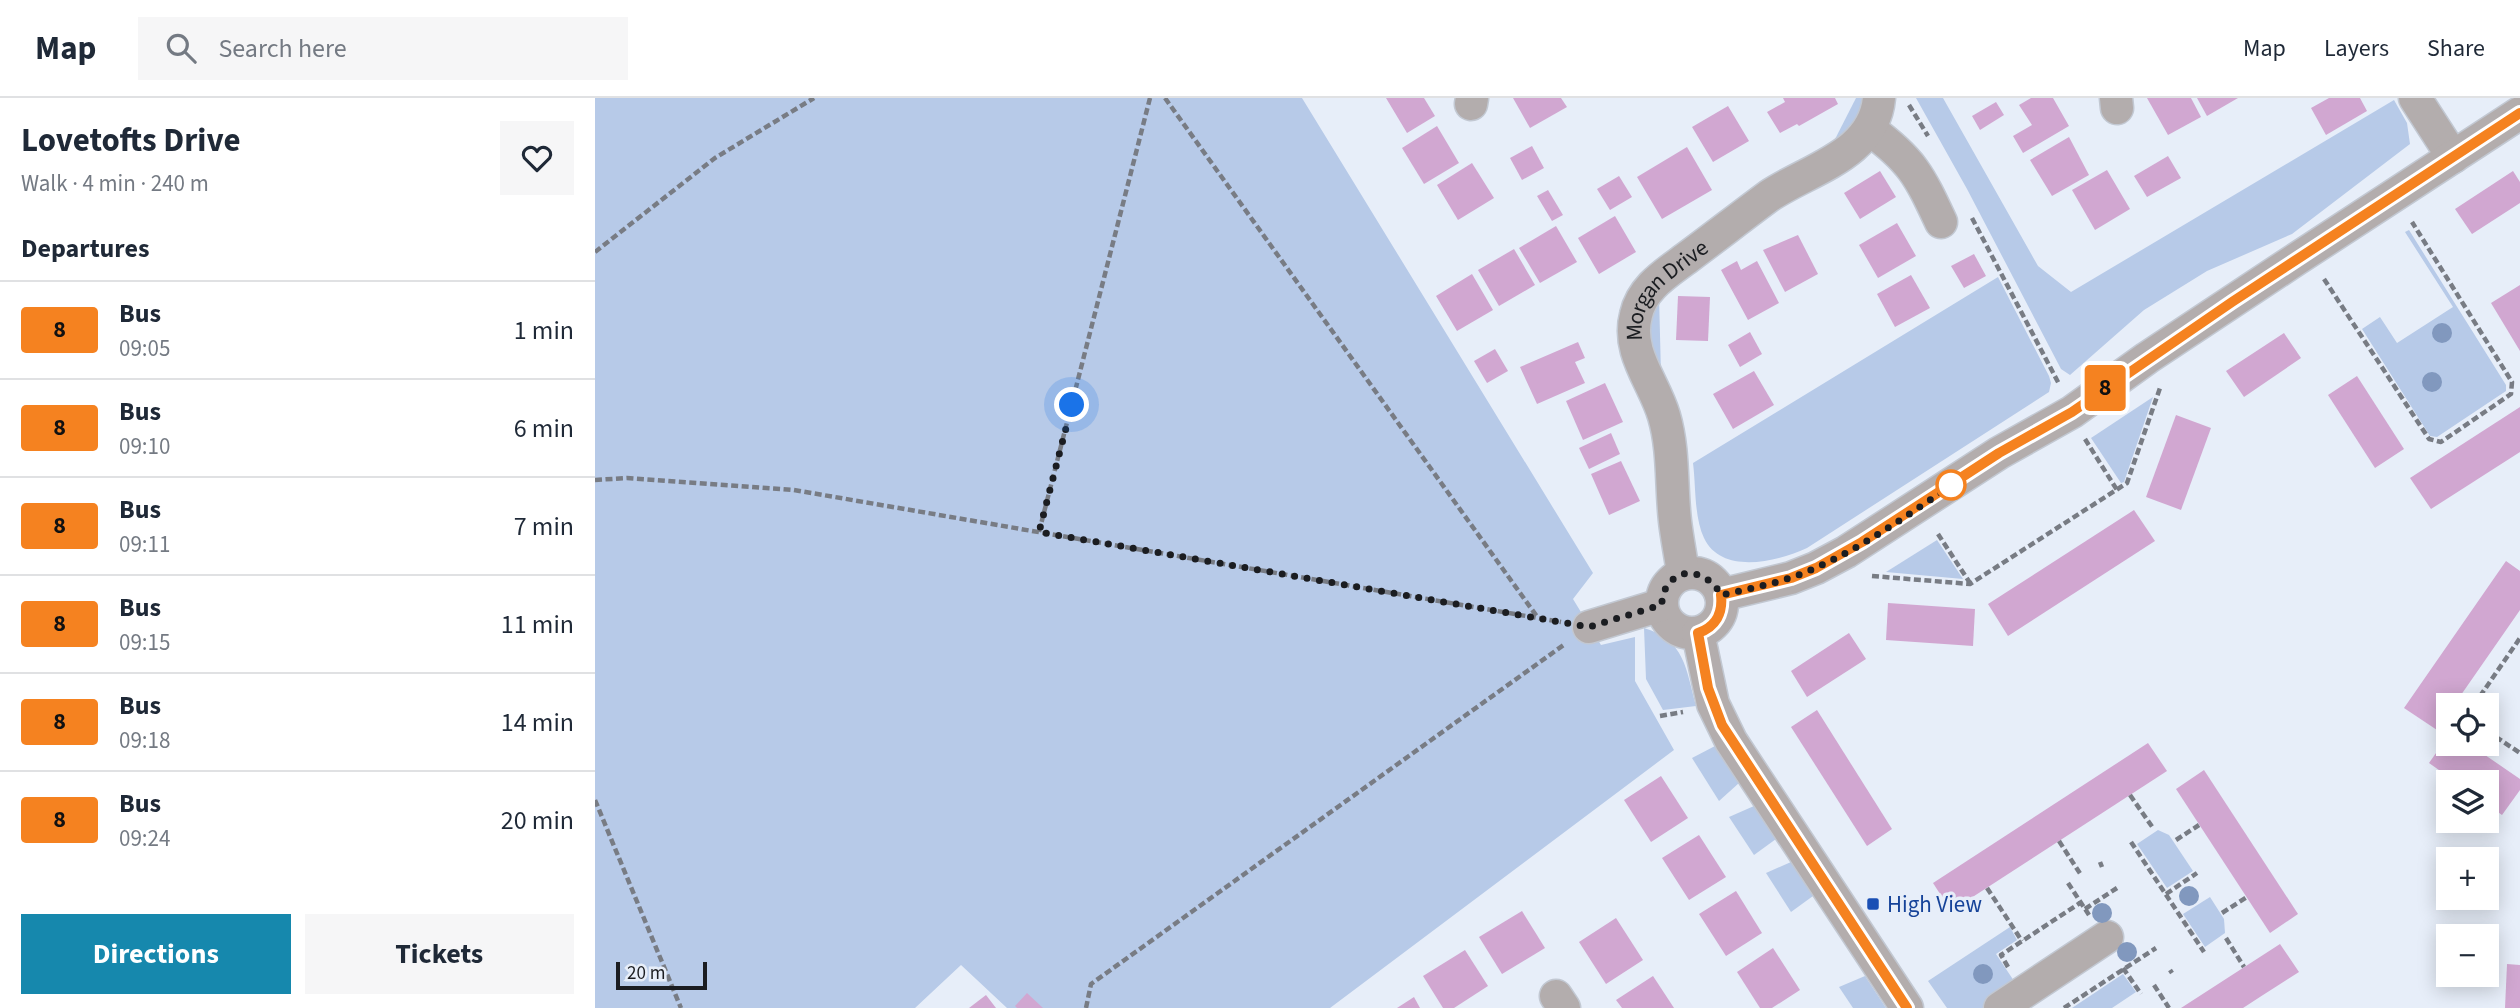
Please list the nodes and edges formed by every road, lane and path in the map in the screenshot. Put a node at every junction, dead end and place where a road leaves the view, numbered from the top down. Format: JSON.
{"nodes":[{"id":1,"x":814,"y":98,"type":"edge"},
{"id":2,"x":1150,"y":98,"type":"edge"},
{"id":3,"x":1165,"y":98,"type":"edge"},
{"id":4,"x":1879,"y":98,"type":"edge"},
{"id":5,"x":1905,"y":98,"type":"edge"},
{"id":6,"x":2415,"y":98,"type":"edge"},
{"id":7,"x":2520,"y":113,"type":"edge"},
{"id":8,"x":1869,"y":129,"type":"junction"},
{"id":9,"x":1928,"y":137,"type":"dead end"},
{"id":10,"x":2453,"y":157,"type":"junction"},
{"id":11,"x":1953,"y":214,"type":"joint"},
{"id":12,"x":2411,"y":222,"type":"dead end"},
{"id":13,"x":595,"y":252,"type":"edge"},
{"id":14,"x":2324,"y":279,"type":"dead end"},
{"id":15,"x":2160,"y":388,"type":"dead end"},
{"id":16,"x":2072,"y":412,"type":"junction"},
{"id":17,"x":595,"y":480,"type":"edge"},
{"id":18,"x":2117,"y":490,"type":"junction"},
{"id":19,"x":1039,"y":532,"type":"junction"},
{"id":20,"x":1938,"y":534,"type":"dead end"},
{"id":21,"x":1683,"y":574,"type":"junction"},
{"id":22,"x":1872,"y":576,"type":"dead end"},
{"id":23,"x":1970,"y":584,"type":"junction"},
{"id":24,"x":1721,"y":595,"type":"junction"},
{"id":25,"x":1661,"y":605,"type":"junction"},
{"id":26,"x":1538,"y":618,"type":"junction"},
{"id":27,"x":1589,"y":627,"type":"junction"},
{"id":28,"x":1698,"y":633,"type":"junction"},
{"id":29,"x":2520,"y":638,"type":"edge"},
{"id":30,"x":2482,"y":693,"type":"edge"},
{"id":31,"x":2499,"y":738,"type":"edge"},
{"id":32,"x":2520,"y":753,"type":"edge"},
{"id":33,"x":2130,"y":795,"type":"dead end"},
{"id":34,"x":595,"y":800,"type":"edge"},
{"id":35,"x":2199,"y":825,"type":"dead end"},
{"id":36,"x":2153,"y":828,"type":"dead end"},
{"id":37,"x":2175,"y":840,"type":"dead end"},
{"id":38,"x":2059,"y":841,"type":"dead end"},
{"id":39,"x":2131,"y":842,"type":"dead end"},
{"id":40,"x":2197,"y":873,"type":"dead end"},
{"id":41,"x":2081,"y":875,"type":"dead end"},
{"id":42,"x":2068,"y":883,"type":"dead end"},
{"id":43,"x":1987,"y":888,"type":"dead end"},
{"id":44,"x":2117,"y":888,"type":"dead end"},
{"id":45,"x":2166,"y":894,"type":"junction"},
{"id":46,"x":2247,"y":897,"type":"dead end"},
{"id":47,"x":2080,"y":903,"type":"junction"},
{"id":48,"x":2085,"y":909,"type":"junction"},
{"id":49,"x":2222,"y":913,"type":"dead end"},
{"id":50,"x":2105,"y":938,"type":"junction"},
{"id":51,"x":2225,"y":938,"type":"dead end"},
{"id":52,"x":2022,"y":941,"type":"junction"},
{"id":53,"x":2156,"y":948,"type":"dead end"},
{"id":54,"x":2204,"y":952,"type":"dead end"},
{"id":55,"x":2244,"y":967,"type":"dead end"},
{"id":56,"x":2124,"y":969,"type":"junction"},
{"id":57,"x":2014,"y":975,"type":"dead end"},
{"id":58,"x":2154,"y":985,"type":"dead end"},
{"id":59,"x":2141,"y":994,"type":"dead end"},
{"id":60,"x":681,"y":1008,"type":"edge"},
{"id":61,"x":1086,"y":1008,"type":"edge"},
{"id":62,"x":1907,"y":1008,"type":"edge"},
{"id":63,"x":2000,"y":1008,"type":"edge"},
{"id":64,"x":2065,"y":1008,"type":"edge"},
{"id":65,"x":2169,"y":1008,"type":"edge"}],
"edges":[{"from":1,"to":13,"type":"path"},
{"from":2,"to":19,"type":"path"},
{"from":3,"to":26,"type":"path"},
{"from":4,"to":8,"type":"street","name":"Morgan Drive"},
{"from":5,"to":9,"type":"path"},
{"from":6,"to":10,"type":"street"},
{"from":7,"to":10,"type":"street"},
{"from":8,"to":11,"type":"street"},
{"from":8,"to":21,"type":"street","name":"Morgan Drive"},
{"from":10,"to":16,"type":"street"},
{"from":11,"to":16,"type":"path"},
{"from":12,"to":14,"type":"path"},
{"from":15,"to":18,"type":"path"},
{"from":16,"to":18,"type":"path"},
{"from":16,"to":24,"type":"street"},
{"from":17,"to":19,"type":"path"},
{"from":18,"to":23,"type":"path"},
{"from":19,"to":26,"type":"path"},
{"from":20,"to":23,"type":"path"},
{"from":21,"to":24,"type":"street"},
{"from":21,"to":25,"type":"street"},
{"from":22,"to":23,"type":"path"},
{"from":24,"to":28,"type":"street"},
{"from":25,"to":27,"type":"street"},
{"from":25,"to":28,"type":"street"},
{"from":26,"to":27,"type":"path"},
{"from":27,"to":61,"type":"path"},
{"from":28,"to":62,"type":"street"},
{"from":29,"to":30,"type":"path"},
{"from":31,"to":32,"type":"path"},
{"from":33,"to":36,"type":"path"},
{"from":34,"to":60,"type":"path"},
{"from":35,"to":37,"type":"path"},
{"from":38,"to":41,"type":"path"},
{"from":39,"to":45,"type":"path"},
{"from":40,"to":45,"type":"path"},
{"from":42,"to":47,"type":"path"},
{"from":43,"to":52,"type":"path"},
{"from":44,"to":48,"type":"path"},
{"from":45,"to":54,"type":"path"},
{"from":46,"to":49,"type":"path"},
{"from":47,"to":48,"type":"path"},
{"from":47,"to":52,"type":"path"},
{"from":48,"to":50,"type":"path"},
{"from":50,"to":56,"type":"path"},
{"from":50,"to":63,"type":"street"},
{"from":51,"to":55,"type":"path"},
{"from":52,"to":57,"type":"path"},
{"from":53,"to":56,"type":"path"},
{"from":56,"to":59,"type":"path"},
{"from":56,"to":64,"type":"path"},
{"from":58,"to":65,"type":"path"}]}
